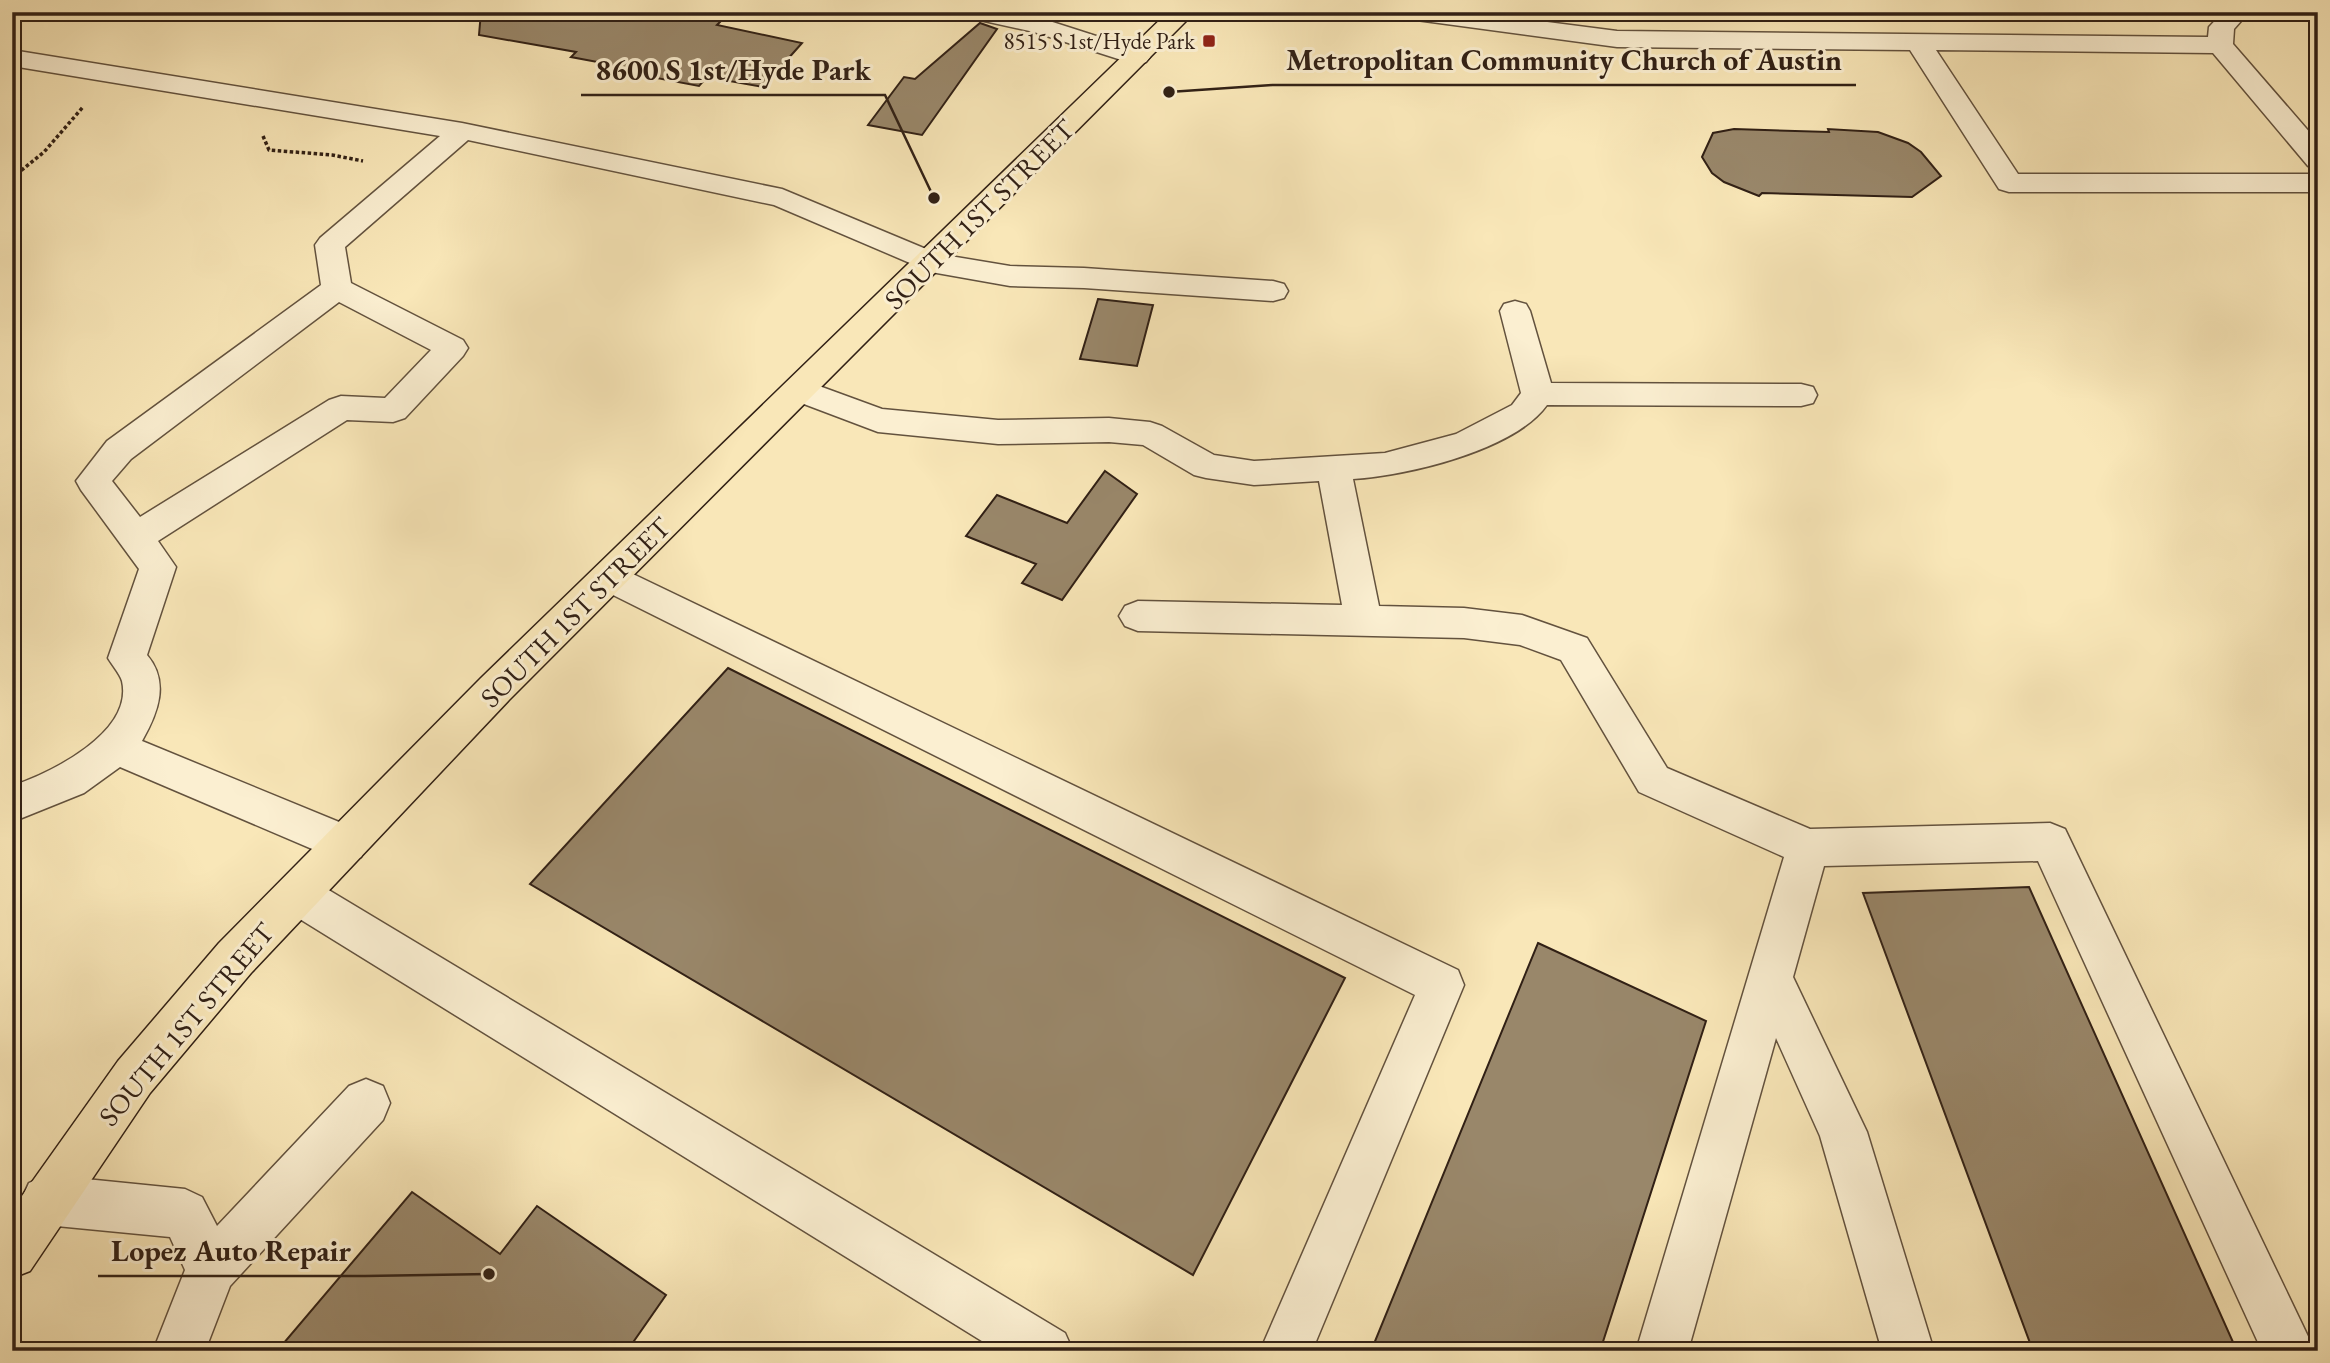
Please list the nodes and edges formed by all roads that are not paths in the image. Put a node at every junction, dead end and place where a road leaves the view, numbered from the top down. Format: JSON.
{"nodes":[{"id":1,"x":975,"y":12,"type":"edge"},
{"id":2,"x":1183,"y":12,"type":"edge"},
{"id":3,"x":1409,"y":12,"type":"edge"},
{"id":4,"x":2237,"y":12,"type":"edge"},
{"id":5,"x":1917,"y":41,"type":"junction"},
{"id":6,"x":2220,"y":44,"type":"junction"},
{"id":7,"x":1137,"y":57,"type":"junction"},
{"id":8,"x":12,"y":58,"type":"edge"},
{"id":9,"x":462,"y":131,"type":"junction"},
{"id":10,"x":2318,"y":160,"type":"edge"},
{"id":11,"x":2318,"y":183,"type":"edge"},
{"id":12,"x":931,"y":262,"type":"junction"},
{"id":13,"x":337,"y":288,"type":"junction"},
{"id":14,"x":1273,"y":291,"type":"dead end"},
{"id":15,"x":1515,"y":311,"type":"dead end"},
{"id":16,"x":800,"y":390,"type":"junction"},
{"id":17,"x":1538,"y":394,"type":"junction"},
{"id":18,"x":1801,"y":395,"type":"dead end"},
{"id":19,"x":1334,"y":468,"type":"junction"},
{"id":20,"x":136,"y":537,"type":"junction"},
{"id":21,"x":610,"y":577,"type":"junction"},
{"id":22,"x":1138,"y":616,"type":"dead end"},
{"id":23,"x":1363,"y":620,"type":"junction"},
{"id":24,"x":114,"y":747,"type":"junction"},
{"id":25,"x":12,"y":804,"type":"edge"},
{"id":26,"x":346,"y":844,"type":"junction"},
{"id":27,"x":1808,"y":848,"type":"junction"},
{"id":28,"x":297,"y":894,"type":"junction"},
{"id":29,"x":1770,"y":977,"type":"junction"},
{"id":30,"x":366,"y":1103,"type":"dead end"},
{"id":31,"x":46,"y":1200,"type":"junction"},
{"id":32,"x":12,"y":1253,"type":"edge"},
{"id":33,"x":211,"y":1269,"type":"junction"},
{"id":34,"x":179,"y":1351,"type":"edge"},
{"id":35,"x":1047,"y":1351,"type":"edge"},
{"id":36,"x":1286,"y":1351,"type":"edge"},
{"id":37,"x":1662,"y":1351,"type":"edge"},
{"id":38,"x":1908,"y":1351,"type":"edge"},
{"id":39,"x":2289,"y":1351,"type":"edge"}],
"edges":[{"from":1,"to":7,"type":"street"},
{"from":2,"to":7,"type":"main road","name":"SOUTH 1ST STREET"},
{"from":3,"to":5,"type":"street"},
{"from":4,"to":6,"type":"street"},
{"from":5,"to":6,"type":"street"},
{"from":5,"to":11,"type":"street"},
{"from":6,"to":10,"type":"street"},
{"from":7,"to":12,"type":"main road","name":"SOUTH 1ST STREET"},
{"from":8,"to":9,"type":"street"},
{"from":9,"to":12,"type":"street"},
{"from":9,"to":13,"type":"street"},
{"from":12,"to":14,"type":"street"},
{"from":12,"to":16,"type":"main road","name":"SOUTH 1ST STREET"},
{"from":13,"to":20,"type":"street"},
{"from":13,"to":20,"type":"street"},
{"from":15,"to":17,"type":"street"},
{"from":16,"to":19,"type":"street"},
{"from":16,"to":21,"type":"main road","name":"SOUTH 1ST STREET"},
{"from":17,"to":18,"type":"street"},
{"from":17,"to":19,"type":"street"},
{"from":19,"to":23,"type":"street"},
{"from":20,"to":24,"type":"street"},
{"from":21,"to":26,"type":"main road","name":"SOUTH 1ST STREET"},
{"from":21,"to":36,"type":"street"},
{"from":22,"to":23,"type":"street"},
{"from":23,"to":27,"type":"street"},
{"from":24,"to":25,"type":"street"},
{"from":24,"to":26,"type":"street"},
{"from":26,"to":28,"type":"main road","name":"SOUTH 1ST STREET"},
{"from":27,"to":29,"type":"street"},
{"from":27,"to":39,"type":"street"},
{"from":28,"to":31,"type":"main road","name":"SOUTH 1ST STREET"},
{"from":28,"to":35,"type":"street"},
{"from":29,"to":37,"type":"street"},
{"from":29,"to":38,"type":"street"},
{"from":30,"to":33,"type":"street"},
{"from":31,"to":32,"type":"main road","name":"SOUTH 1ST STREET"},
{"from":31,"to":33,"type":"street"},
{"from":33,"to":34,"type":"street"}]}
